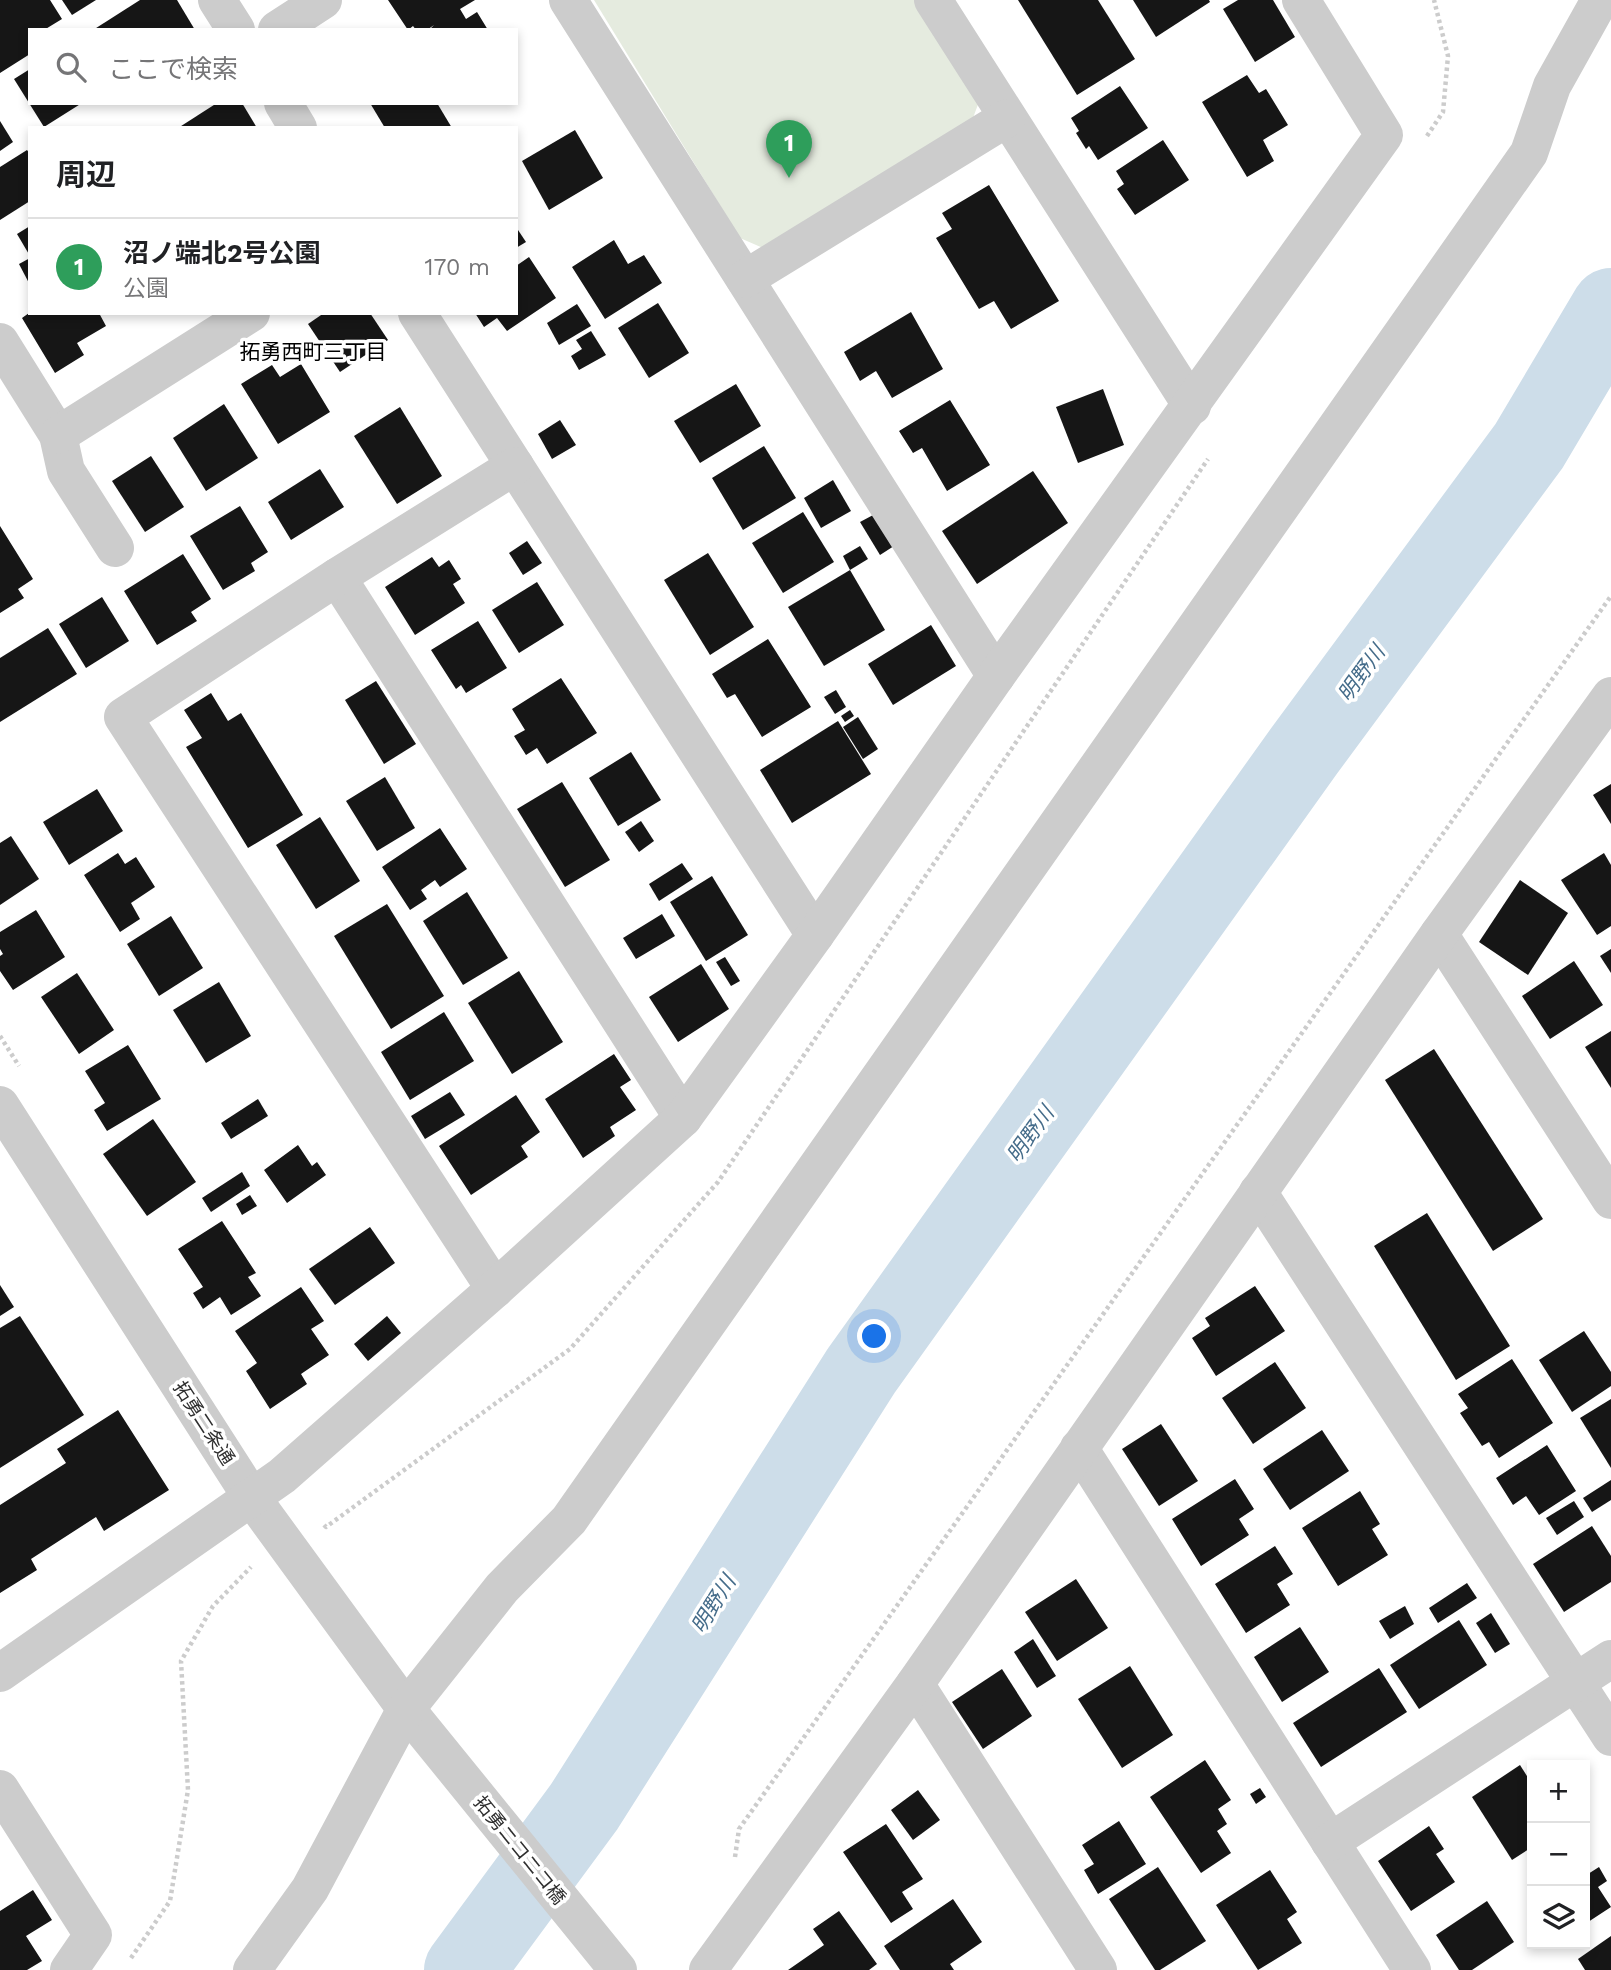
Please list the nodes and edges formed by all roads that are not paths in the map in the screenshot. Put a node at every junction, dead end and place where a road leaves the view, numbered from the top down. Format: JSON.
{"nodes":[{"id":1,"x":217,"y":0,"type":"edge"},
{"id":2,"x":323,"y":0,"type":"edge"},
{"id":3,"x":568,"y":0,"type":"edge"},
{"id":4,"x":933,"y":0,"type":"edge"},
{"id":5,"x":1301,"y":0,"type":"edge"},
{"id":6,"x":1600,"y":0,"type":"edge"},
{"id":7,"x":235,"y":28,"type":"edge"},
{"id":8,"x":280,"y":28,"type":"edge"},
{"id":9,"x":284,"y":105,"type":"edge"},
{"id":10,"x":1007,"y":118,"type":"junction"},
{"id":11,"x":298,"y":126,"type":"edge"},
{"id":12,"x":746,"y":279,"type":"junction"},
{"id":13,"x":248,"y":315,"type":"edge"},
{"id":14,"x":418,"y":315,"type":"edge"},
{"id":15,"x":0,"y":342,"type":"edge"},
{"id":16,"x":1192,"y":406,"type":"junction"},
{"id":17,"x":58,"y":435,"type":"junction"},
{"id":18,"x":515,"y":466,"type":"junction"},
{"id":19,"x":115,"y":548,"type":"dead end"},
{"id":20,"x":337,"y":577,"type":"junction"},
{"id":21,"x":996,"y":676,"type":"junction"},
{"id":22,"x":1611,"y":696,"type":"edge"},
{"id":23,"x":1439,"y":934,"type":"junction"},
{"id":24,"x":815,"y":935,"type":"junction"},
{"id":25,"x":0,"y":1105,"type":"edge"},
{"id":26,"x":683,"y":1118,"type":"junction"},
{"id":27,"x":1258,"y":1192,"type":"junction"},
{"id":28,"x":1611,"y":1200,"type":"edge"},
{"id":29,"x":495,"y":1289,"type":"junction"},
{"id":30,"x":1079,"y":1448,"type":"junction"},
{"id":31,"x":252,"y":1498,"type":"junction"},
{"id":32,"x":1611,"y":1659,"type":"edge"},
{"id":33,"x":0,"y":1673,"type":"edge"},
{"id":34,"x":1576,"y":1681,"type":"junction"},
{"id":35,"x":915,"y":1685,"type":"junction"},
{"id":36,"x":414,"y":1719,"type":"junction"},
{"id":37,"x":1611,"y":1737,"type":"edge"},
{"id":38,"x":0,"y":1789,"type":"edge"},
{"id":39,"x":1330,"y":1842,"type":"junction"},
{"id":40,"x":69,"y":1970,"type":"edge"},
{"id":41,"x":253,"y":1970,"type":"edge"},
{"id":42,"x":618,"y":1970,"type":"edge"},
{"id":43,"x":708,"y":1970,"type":"edge"},
{"id":44,"x":1098,"y":1970,"type":"edge"},
{"id":45,"x":1412,"y":1970,"type":"edge"}],
"edges":[{"from":1,"to":7,"type":"street"},
{"from":2,"to":8,"type":"street"},
{"from":3,"to":12,"type":"street"},
{"from":4,"to":10,"type":"street"},
{"from":5,"to":16,"type":"street"},
{"from":6,"to":36,"type":"street"},
{"from":9,"to":11,"type":"street"},
{"from":10,"to":12,"type":"street"},
{"from":10,"to":16,"type":"street"},
{"from":12,"to":21,"type":"street"},
{"from":13,"to":17,"type":"street"},
{"from":14,"to":18,"type":"street"},
{"from":15,"to":17,"type":"street"},
{"from":16,"to":21,"type":"street"},
{"from":17,"to":19,"type":"street"},
{"from":18,"to":20,"type":"street"},
{"from":18,"to":24,"type":"street"},
{"from":20,"to":26,"type":"street"},
{"from":20,"to":29,"type":"street"},
{"from":21,"to":24,"type":"street"},
{"from":22,"to":23,"type":"street"},
{"from":23,"to":27,"type":"street"},
{"from":23,"to":28,"type":"street"},
{"from":24,"to":26,"type":"street"},
{"from":25,"to":31,"type":"street","name":"拓勇二条通"},
{"from":26,"to":29,"type":"street"},
{"from":27,"to":30,"type":"street"},
{"from":27,"to":34,"type":"street"},
{"from":29,"to":31,"type":"street"},
{"from":30,"to":35,"type":"street"},
{"from":30,"to":39,"type":"street"},
{"from":31,"to":33,"type":"street"},
{"from":31,"to":36,"type":"street","name":"拓勇二条通"},
{"from":32,"to":34,"type":"street"},
{"from":34,"to":37,"type":"street"},
{"from":34,"to":39,"type":"street"},
{"from":35,"to":43,"type":"street"},
{"from":35,"to":44,"type":"street"},
{"from":36,"to":41,"type":"street"},
{"from":36,"to":42,"type":"street","name":"拓勇ニコニコ橋"},
{"from":38,"to":40,"type":"street"},
{"from":39,"to":45,"type":"street"}]}
